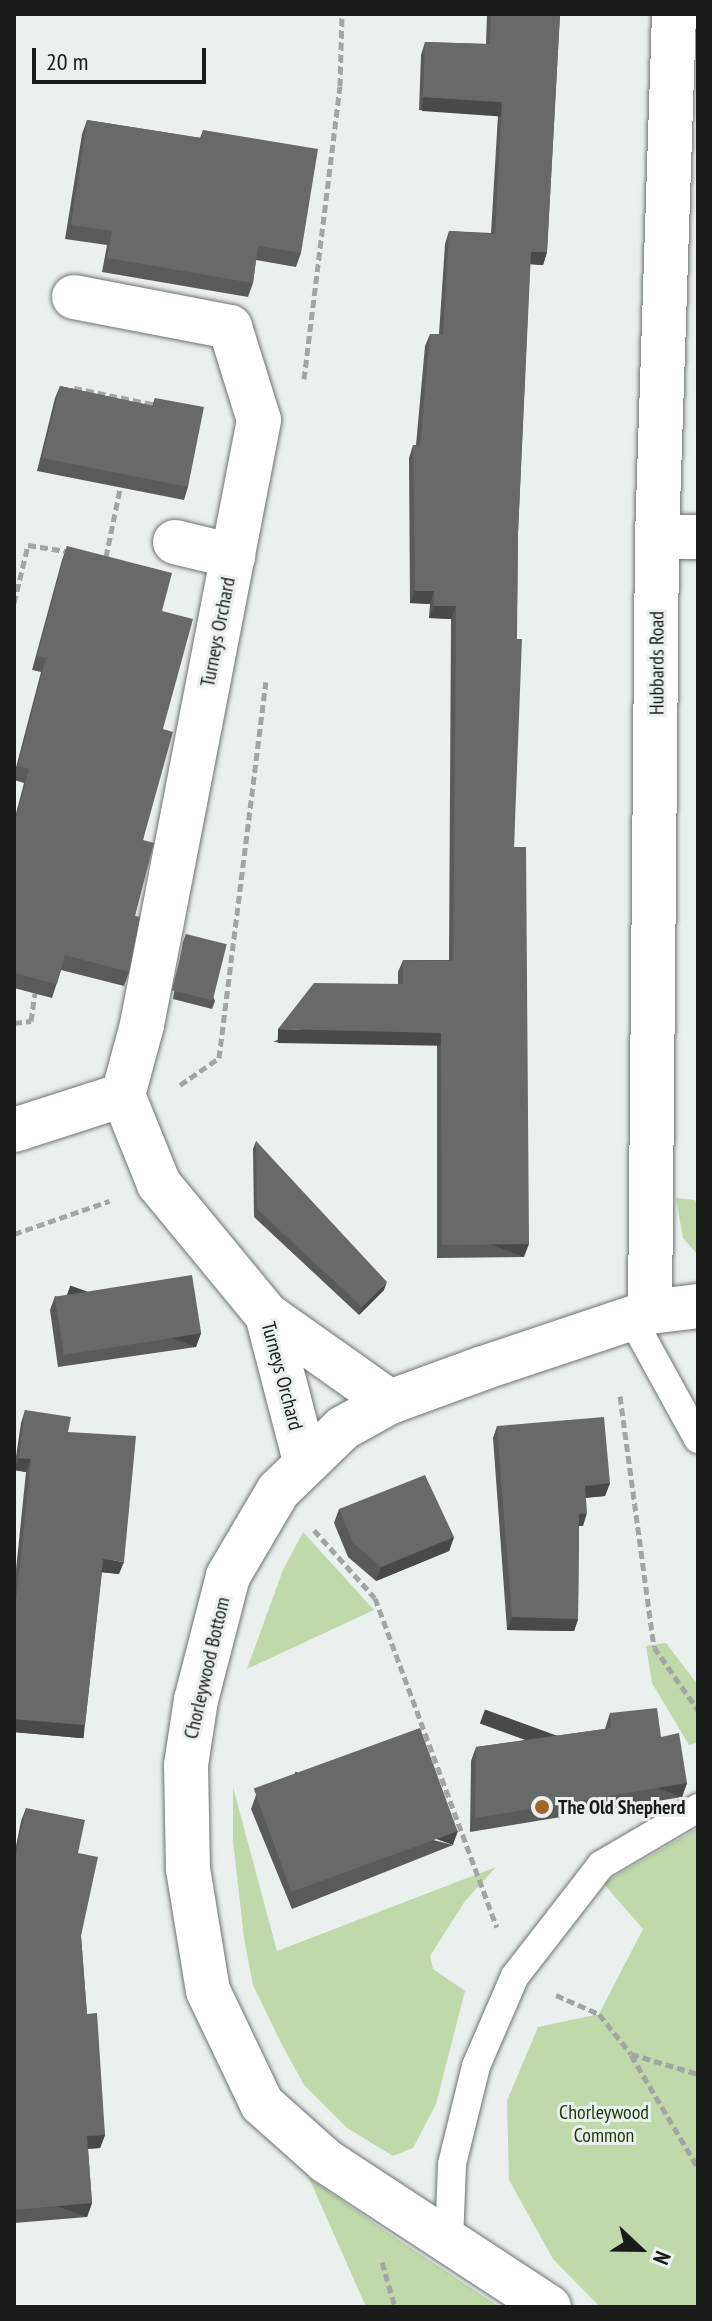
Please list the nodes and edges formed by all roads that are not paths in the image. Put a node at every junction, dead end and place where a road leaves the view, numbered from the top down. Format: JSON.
{"nodes":[{"id":1,"x":674,"y":14,"type":"edge"},
{"id":2,"x":74,"y":297,"type":"dead end"},
{"id":3,"x":678,"y":537,"type":"edge"},
{"id":4,"x":175,"y":542,"type":"dead end"},
{"id":5,"x":233,"y":556,"type":"junction"},
{"id":6,"x":123,"y":1095,"type":"junction"},
{"id":7,"x":14,"y":1130,"type":"edge"},
{"id":8,"x":698,"y":1306,"type":"edge"},
{"id":9,"x":267,"y":1315,"type":"junction"},
{"id":10,"x":631,"y":1320,"type":"junction"},
{"id":11,"x":390,"y":1402,"type":"junction"},
{"id":12,"x":698,"y":1439,"type":"edge"},
{"id":13,"x":292,"y":1476,"type":"junction"},
{"id":14,"x":698,"y":1808,"type":"edge"},
{"id":15,"x":449,"y":2240,"type":"junction"},
{"id":16,"x":549,"y":2307,"type":"edge"}],
"edges":[{"from":1,"to":3,"type":"street","name":"Hubbards Road"},
{"from":2,"to":5,"type":"street","name":"Turneys Orchard"},
{"from":3,"to":10,"type":"street","name":"Hubbards Road"},
{"from":4,"to":5,"type":"street"},
{"from":5,"to":6,"type":"street","name":"Turneys Orchard"},
{"from":6,"to":7,"type":"street"},
{"from":6,"to":9,"type":"street","name":"Turneys Orchard"},
{"from":8,"to":10,"type":"street","name":"Chorleywood Bottom"},
{"from":9,"to":11,"type":"street"},
{"from":9,"to":13,"type":"street","name":"Turneys Orchard"},
{"from":10,"to":11,"type":"street","name":"Chorleywood Bottom"},
{"from":10,"to":12,"type":"lane"},
{"from":11,"to":13,"type":"street","name":"Chorleywood Bottom"},
{"from":13,"to":15,"type":"street","name":"Chorleywood Bottom"},
{"from":14,"to":15,"type":"lane"},
{"from":15,"to":16,"type":"street","name":"Chorleywood Bottom"}]}
